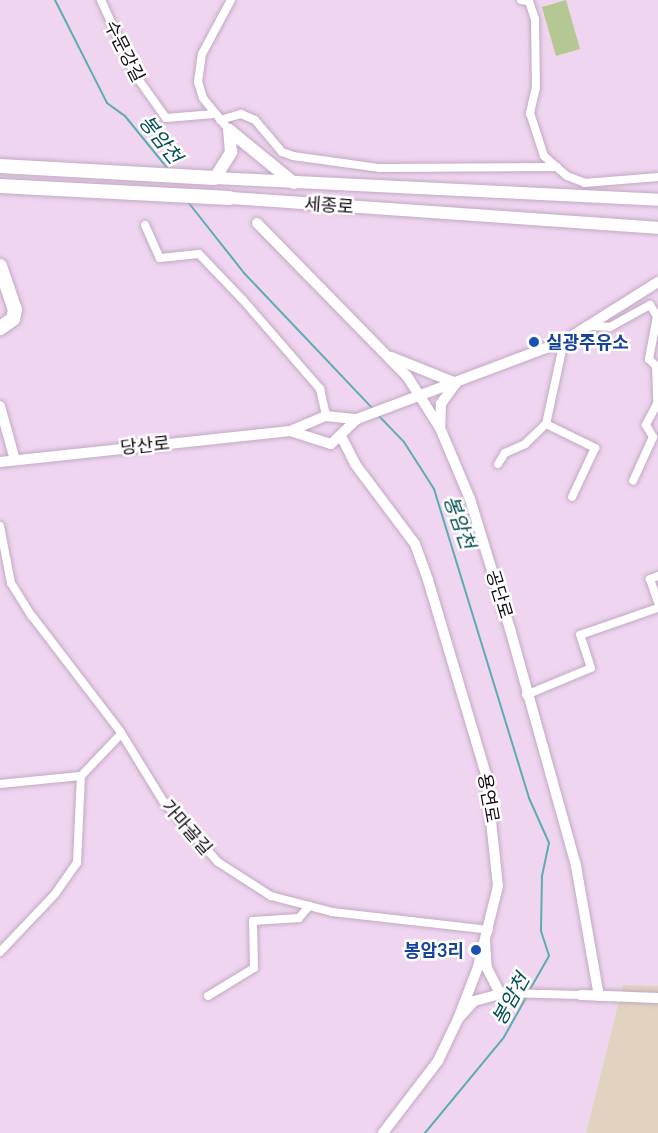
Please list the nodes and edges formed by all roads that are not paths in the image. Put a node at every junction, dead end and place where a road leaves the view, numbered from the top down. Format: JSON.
{"nodes":[{"id":1,"x":101,"y":0,"type":"edge"},
{"id":2,"x":231,"y":0,"type":"edge"},
{"id":3,"x":521,"y":0,"type":"edge"},
{"id":4,"x":217,"y":117,"type":"junction"},
{"id":5,"x":230,"y":130,"type":"junction"},
{"id":6,"x":0,"y":166,"type":"edge"},
{"id":7,"x":557,"y":168,"type":"junction"},
{"id":8,"x":658,"y":177,"type":"edge"},
{"id":9,"x":214,"y":178,"type":"junction"},
{"id":10,"x":296,"y":184,"type":"junction"},
{"id":11,"x":0,"y":186,"type":"edge"},
{"id":12,"x":15,"y":187,"type":"junction"},
{"id":13,"x":0,"y":196,"type":"edge"},
{"id":14,"x":230,"y":198,"type":"joint"},
{"id":15,"x":658,"y":200,"type":"edge"},
{"id":16,"x":257,"y":223,"type":"dead end"},
{"id":17,"x":145,"y":225,"type":"dead end"},
{"id":18,"x":657,"y":228,"type":"edge"},
{"id":19,"x":0,"y":266,"type":"edge"},
{"id":20,"x":658,"y":282,"type":"edge"},
{"id":21,"x":586,"y":326,"type":"junction"},
{"id":22,"x":0,"y":328,"type":"edge"},
{"id":23,"x":564,"y":341,"type":"junction"},
{"id":24,"x":385,"y":355,"type":"junction"},
{"id":25,"x":456,"y":383,"type":"junction"},
{"id":26,"x":419,"y":398,"type":"junction"},
{"id":27,"x":0,"y":406,"type":"edge"},
{"id":28,"x":331,"y":417,"type":"junction"},
{"id":29,"x":357,"y":419,"type":"junction"},
{"id":30,"x":315,"y":423,"type":"junction"},
{"id":31,"x":546,"y":424,"type":"junction"},
{"id":32,"x":440,"y":428,"type":"junction"},
{"id":33,"x":290,"y":431,"type":"junction"},
{"id":34,"x":341,"y":436,"type":"junction"},
{"id":35,"x":317,"y":439,"type":"junction"},
{"id":36,"x":331,"y":444,"type":"junction"},
{"id":37,"x":15,"y":460,"type":"junction"},
{"id":38,"x":0,"y":462,"type":"edge"},
{"id":39,"x":355,"y":464,"type":"junction"},
{"id":40,"x":498,"y":464,"type":"dead end"},
{"id":41,"x":633,"y":481,"type":"dead end"},
{"id":42,"x":572,"y":497,"type":"dead end"},
{"id":43,"x":0,"y":526,"type":"edge"},
{"id":44,"x":658,"y":576,"type":"edge"},
{"id":45,"x":658,"y":602,"type":"edge"},
{"id":46,"x":658,"y":608,"type":"edge"},
{"id":47,"x":526,"y":695,"type":"junction"},
{"id":48,"x":121,"y":734,"type":"junction"},
{"id":49,"x":81,"y":776,"type":"junction"},
{"id":50,"x":0,"y":784,"type":"edge"},
{"id":51,"x":309,"y":906,"type":"junction"},
{"id":52,"x":489,"y":930,"type":"junction"},
{"id":53,"x":485,"y":942,"type":"junction"},
{"id":54,"x":0,"y":952,"type":"edge"},
{"id":55,"x":502,"y":992,"type":"junction"},
{"id":56,"x":581,"y":995,"type":"joint"},
{"id":57,"x":208,"y":996,"type":"dead end"},
{"id":58,"x":599,"y":996,"type":"junction"},
{"id":59,"x":658,"y":998,"type":"edge"},
{"id":60,"x":458,"y":1019,"type":"junction"},
{"id":61,"x":383,"y":1133,"type":"edge"}],
"edges":[{"from":1,"to":4,"type":"street","name":"수문강길"},
{"from":2,"to":4,"type":"street"},
{"from":3,"to":7,"type":"street"},
{"from":4,"to":5,"type":"street"},
{"from":4,"to":7,"type":"street"},
{"from":5,"to":9,"type":"main road"},
{"from":5,"to":10,"type":"main road"},
{"from":6,"to":9,"type":"highway","name":"세종로"},
{"from":7,"to":8,"type":"street"},
{"from":9,"to":10,"type":"main road","name":"세종로"},
{"from":10,"to":15,"type":"main road","name":"세종로"},
{"from":11,"to":12,"type":"highway","name":"세종로"},
{"from":12,"to":13,"type":"highway"},
{"from":12,"to":14,"type":"highway","name":"세종로"},
{"from":14,"to":18,"type":"main road","name":"세종로"},
{"from":16,"to":24,"type":"main road","name":"공단로"},
{"from":17,"to":28,"type":"street"},
{"from":19,"to":22,"type":"highway"},
{"from":20,"to":21,"type":"main road"},
{"from":21,"to":23,"type":"main road"},
{"from":21,"to":41,"type":"street"},
{"from":23,"to":25,"type":"main road"},
{"from":23,"to":31,"type":"street"},
{"from":24,"to":25,"type":"main road"},
{"from":24,"to":26,"type":"main road","name":"공단로"},
{"from":25,"to":26,"type":"main road"},
{"from":25,"to":32,"type":"main road"},
{"from":26,"to":29,"type":"main road"},
{"from":26,"to":32,"type":"main road","name":"공단로"},
{"from":27,"to":37,"type":"main road"},
{"from":28,"to":29,"type":"main road"},
{"from":28,"to":30,"type":"main road"},
{"from":28,"to":34,"type":"main road"},
{"from":29,"to":34,"type":"main road"},
{"from":30,"to":33,"type":"main road"},
{"from":30,"to":35,"type":"main road"},
{"from":31,"to":40,"type":"street"},
{"from":31,"to":42,"type":"street"},
{"from":32,"to":47,"type":"main road","name":"공단로"},
{"from":33,"to":35,"type":"main road"},
{"from":33,"to":37,"type":"main road","name":"당산로"},
{"from":34,"to":36,"type":"main road"},
{"from":34,"to":39,"type":"main road"},
{"from":35,"to":36,"type":"main road"},
{"from":36,"to":39,"type":"main road"},
{"from":37,"to":38,"type":"main road","name":"당산로"},
{"from":39,"to":52,"type":"main road","name":"용연로"},
{"from":43,"to":48,"type":"street","name":"가마골길"},
{"from":44,"to":45,"type":"street"},
{"from":46,"to":47,"type":"street"},
{"from":47,"to":58,"type":"main road","name":"공단로"},
{"from":48,"to":49,"type":"street"},
{"from":48,"to":51,"type":"street","name":"가마골길"},
{"from":49,"to":50,"type":"street"},
{"from":49,"to":54,"type":"street"},
{"from":51,"to":52,"type":"street","name":"가마골길"},
{"from":51,"to":57,"type":"street"},
{"from":52,"to":53,"type":"main road","name":"용연로"},
{"from":53,"to":55,"type":"main road"},
{"from":53,"to":60,"type":"main road","name":"용연로"},
{"from":55,"to":56,"type":"street"},
{"from":55,"to":60,"type":"main road"},
{"from":56,"to":58,"type":"main road"},
{"from":58,"to":59,"type":"main road"},
{"from":60,"to":61,"type":"main road","name":"용연로"}]}
